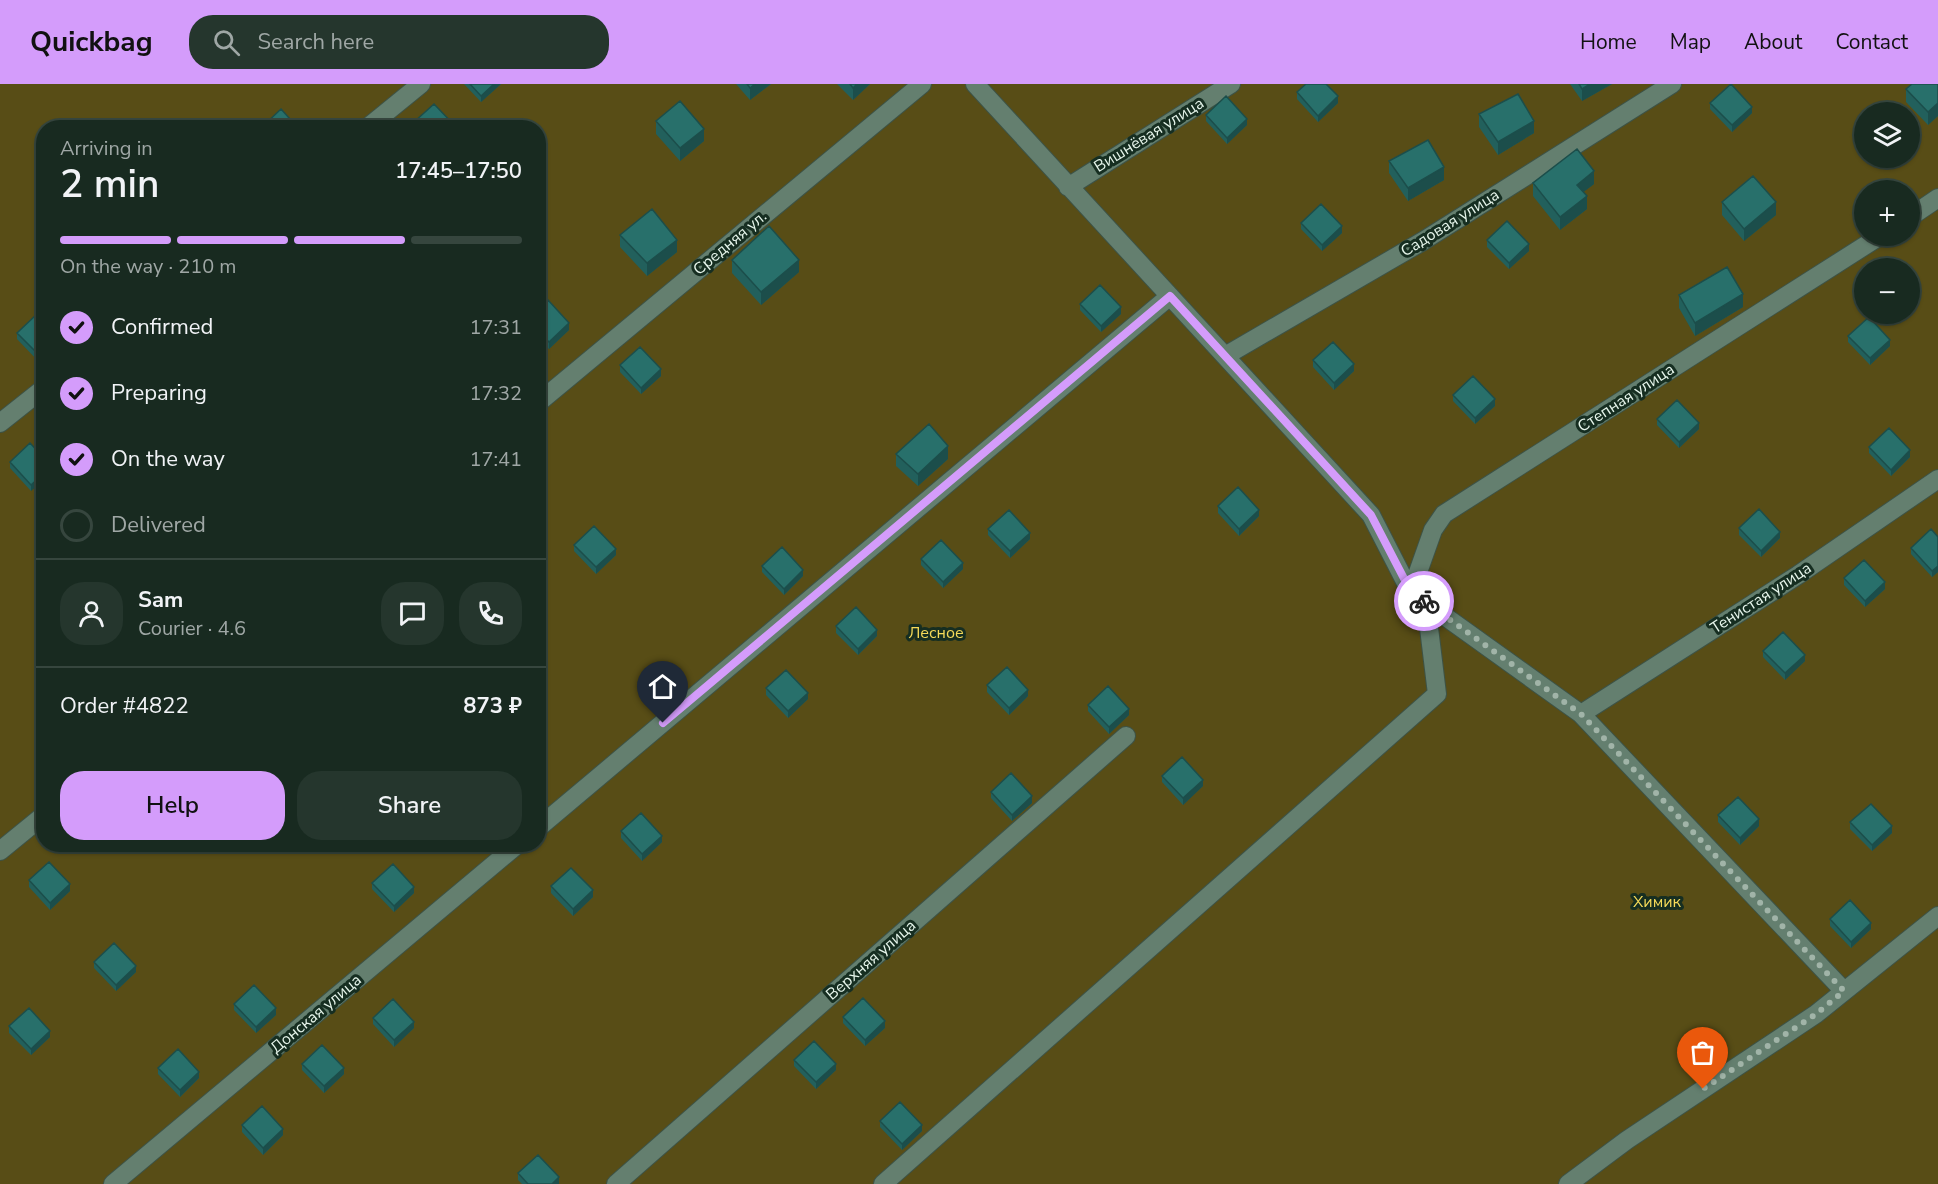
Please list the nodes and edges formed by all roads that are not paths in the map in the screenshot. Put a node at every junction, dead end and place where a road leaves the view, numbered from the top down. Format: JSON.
{"nodes":[{"id":1,"x":421,"y":84,"type":"edge"},
{"id":2,"x":922,"y":84,"type":"edge"},
{"id":3,"x":975,"y":84,"type":"edge"},
{"id":4,"x":1231,"y":84,"type":"edge"},
{"id":5,"x":1672,"y":84,"type":"edge"},
{"id":6,"x":377,"y":120,"type":"edge"},
{"id":7,"x":1068,"y":187,"type":"junction"},
{"id":8,"x":1938,"y":198,"type":"edge"},
{"id":9,"x":1920,"y":210,"type":"edge"},
{"id":10,"x":1864,"y":246,"type":"edge"},
{"id":11,"x":1170,"y":296,"type":"junction"},
{"id":12,"x":1225,"y":356,"type":"junction"},
{"id":13,"x":36,"y":394,"type":"edge"},
{"id":14,"x":546,"y":396,"type":"edge"},
{"id":15,"x":0,"y":423,"type":"edge"},
{"id":16,"x":1938,"y":479,"type":"edge"},
{"id":17,"x":1411,"y":592,"type":"junction"},
{"id":18,"x":1581,"y":714,"type":"junction"},
{"id":19,"x":1126,"y":736,"type":"dead end"},
{"id":20,"x":546,"y":821,"type":"edge"},
{"id":21,"x":36,"y":822,"type":"edge"},
{"id":22,"x":0,"y":851,"type":"edge"},
{"id":23,"x":508,"y":852,"type":"edge"},
{"id":24,"x":1938,"y":916,"type":"edge"},
{"id":25,"x":1844,"y":991,"type":"junction"},
{"id":26,"x":113,"y":1184,"type":"edge"},
{"id":27,"x":616,"y":1184,"type":"edge"},
{"id":28,"x":883,"y":1184,"type":"edge"},
{"id":29,"x":1568,"y":1184,"type":"edge"}],
"edges":[{"from":1,"to":6,"type":"street"},
{"from":2,"to":14,"type":"street","name":"Средняя ул."},
{"from":3,"to":7,"type":"street"},
{"from":4,"to":7,"type":"street","name":"Вишнёвая улица"},
{"from":5,"to":12,"type":"street","name":"Садовая улица"},
{"from":7,"to":11,"type":"street"},
{"from":8,"to":9,"type":"street"},
{"from":10,"to":17,"type":"street","name":"Степная улица"},
{"from":11,"to":12,"type":"street"},
{"from":11,"to":20,"type":"street"},
{"from":12,"to":17,"type":"street"},
{"from":13,"to":15,"type":"street"},
{"from":16,"to":18,"type":"street","name":"Тенистая улица"},
{"from":17,"to":18,"type":"street"},
{"from":17,"to":28,"type":"street"},
{"from":18,"to":25,"type":"street"},
{"from":19,"to":27,"type":"street","name":"Верхняя улица"},
{"from":21,"to":22,"type":"street"},
{"from":23,"to":26,"type":"street","name":"Донская улица"},
{"from":24,"to":25,"type":"street"},
{"from":25,"to":29,"type":"street"}]}
